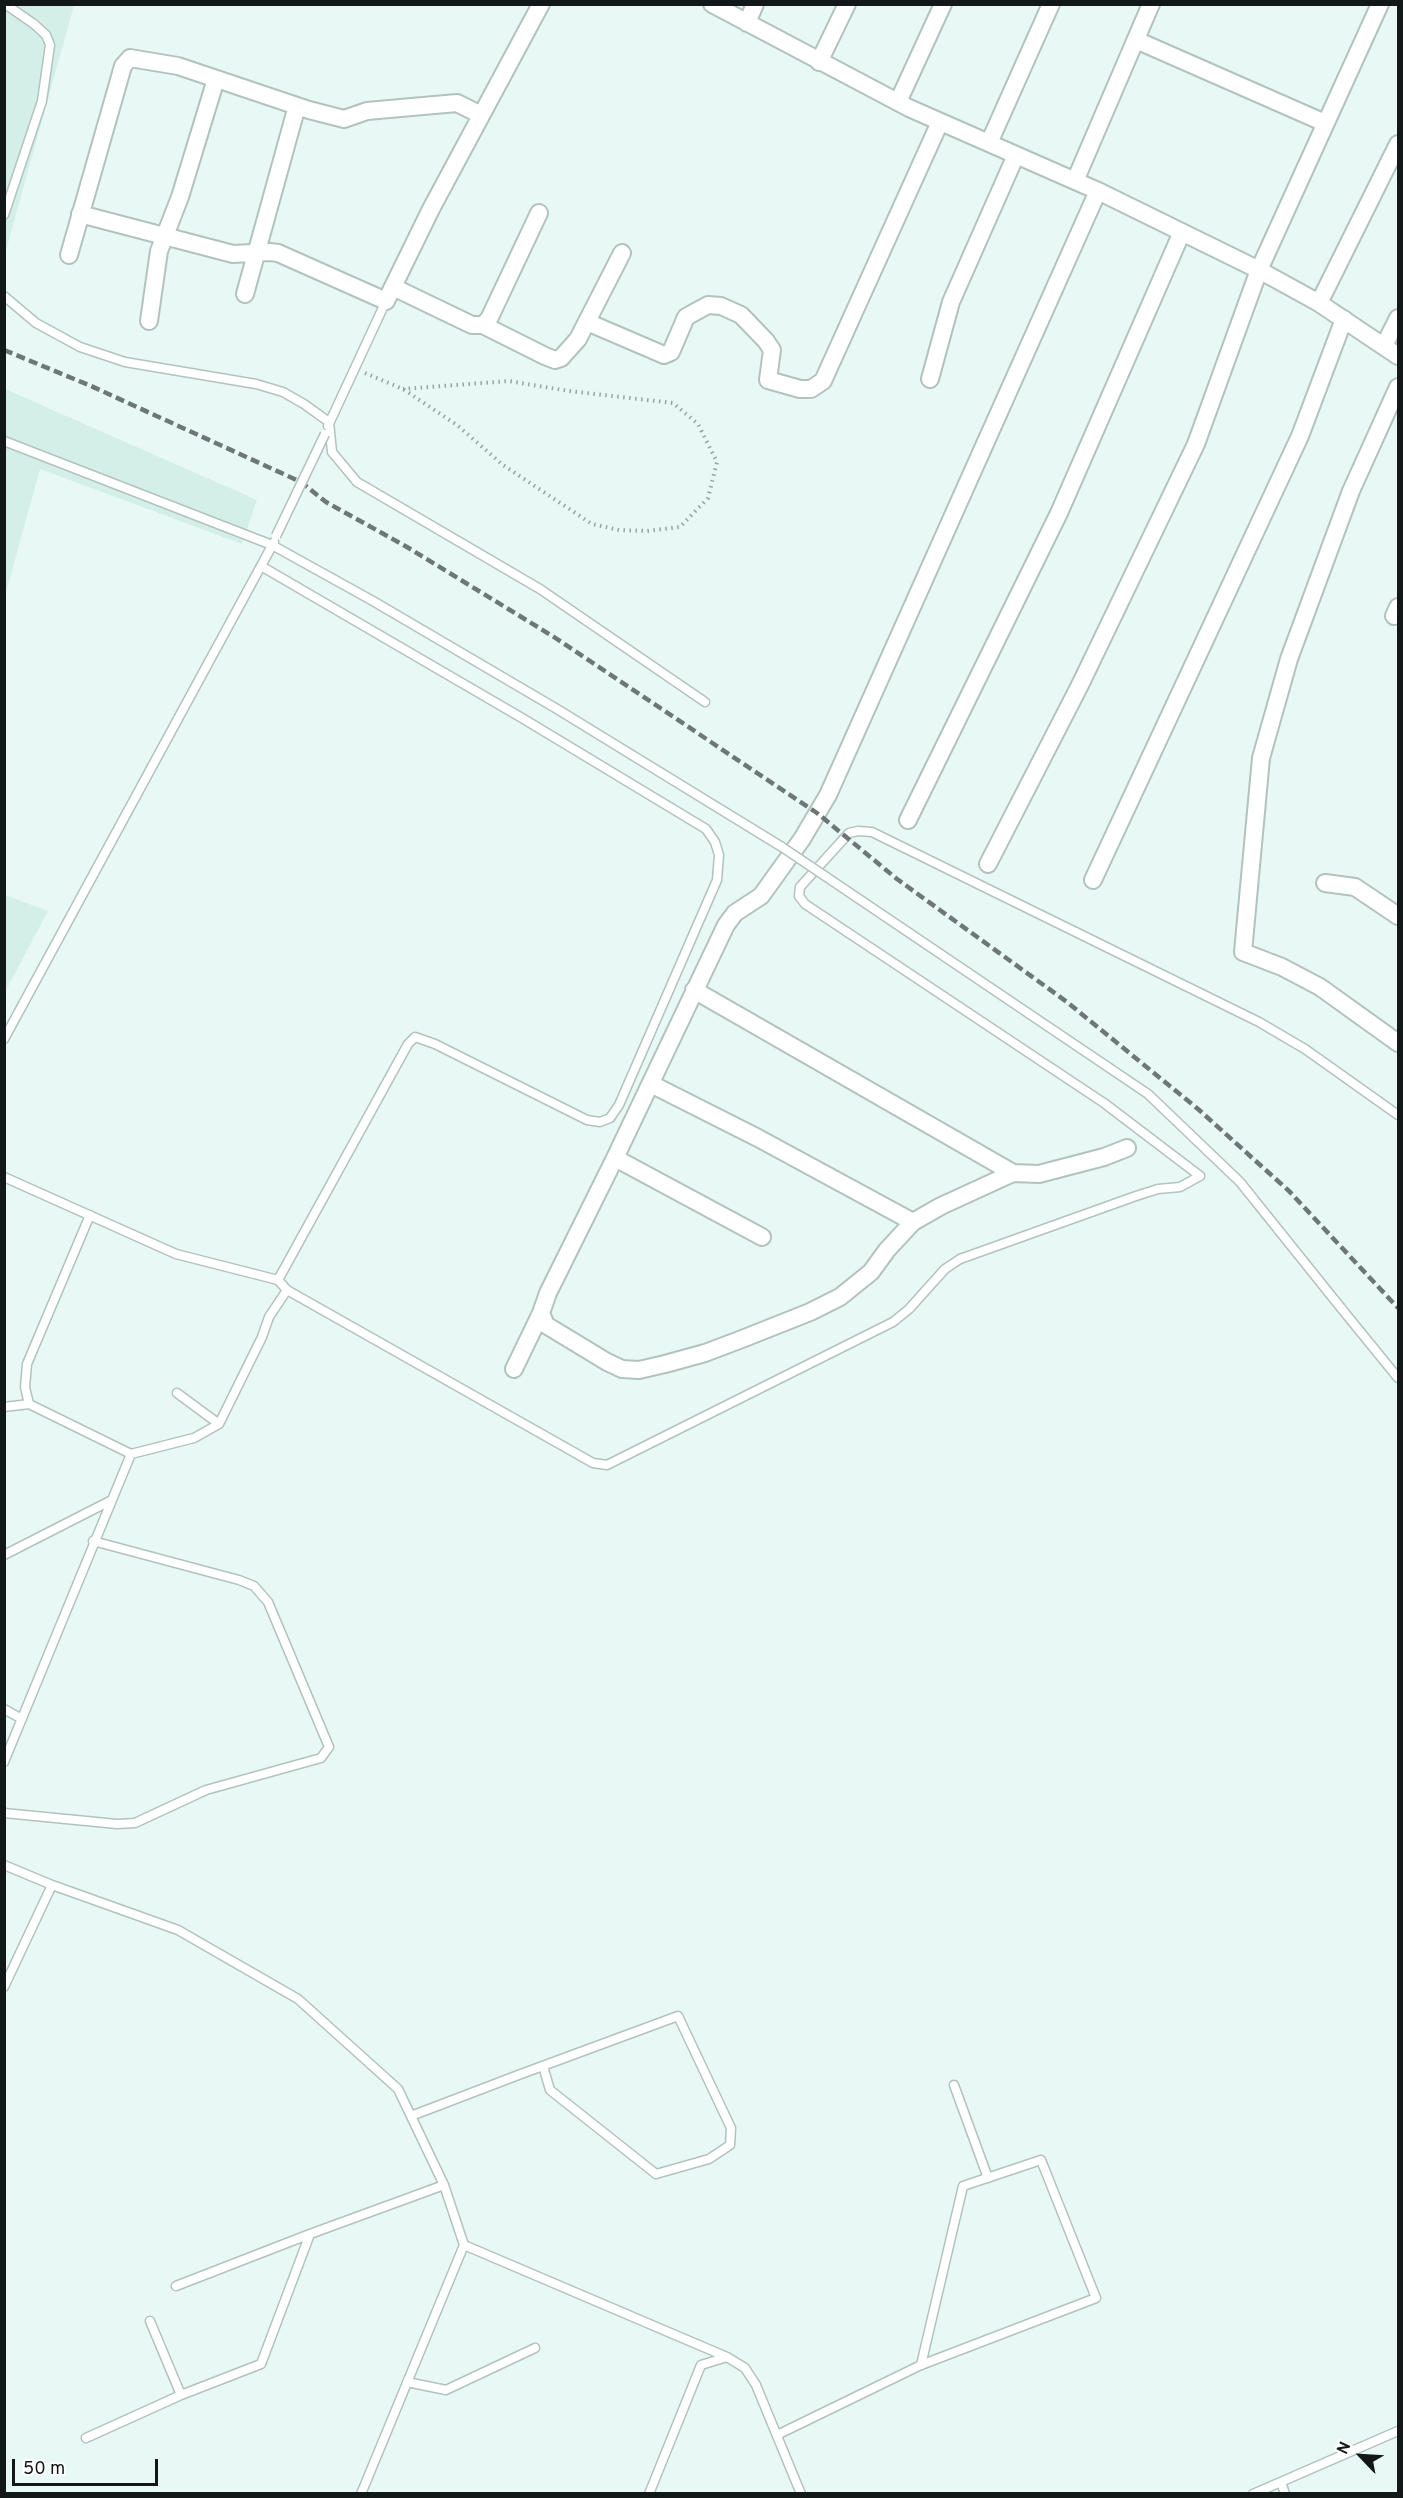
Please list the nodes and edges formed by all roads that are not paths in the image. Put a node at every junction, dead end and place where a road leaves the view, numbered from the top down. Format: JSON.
{"nodes":[{"id":1,"x":5,"y":4,"type":"edge"},
{"id":2,"x":541,"y":4,"type":"edge"},
{"id":3,"x":712,"y":4,"type":"edge"},
{"id":4,"x":755,"y":4,"type":"edge"},
{"id":5,"x":847,"y":4,"type":"edge"},
{"id":6,"x":943,"y":4,"type":"edge"},
{"id":7,"x":1051,"y":4,"type":"edge"},
{"id":8,"x":1150,"y":4,"type":"edge"},
{"id":9,"x":1380,"y":4,"type":"edge"},
{"id":10,"x":747,"y":23,"type":"junction"},
{"id":11,"x":1136,"y":40,"type":"junction"},
{"id":12,"x":819,"y":62,"type":"junction"},
{"id":13,"x":216,"y":79,"type":"junction"},
{"id":14,"x":898,"y":102,"type":"junction"},
{"id":15,"x":297,"y":106,"type":"junction"},
{"id":16,"x":481,"y":115,"type":"junction"},
{"id":17,"x":940,"y":122,"type":"junction"},
{"id":18,"x":1325,"y":123,"type":"junction"},
{"id":19,"x":989,"y":143,"type":"junction"},
{"id":20,"x":1398,"y":144,"type":"edge"},
{"id":21,"x":1016,"y":155,"type":"junction"},
{"id":22,"x":1076,"y":181,"type":"junction"},
{"id":23,"x":1098,"y":191,"type":"junction"},
{"id":24,"x":539,"y":213,"type":"dead end"},
{"id":25,"x":80,"y":214,"type":"junction"},
{"id":26,"x":4,"y":215,"type":"edge"},
{"id":27,"x":1182,"y":232,"type":"junction"},
{"id":28,"x":165,"y":236,"type":"junction"},
{"id":29,"x":258,"y":252,"type":"junction"},
{"id":30,"x":622,"y":253,"type":"dead end"},
{"id":31,"x":69,"y":255,"type":"dead end"},
{"id":32,"x":1259,"y":270,"type":"junction"},
{"id":33,"x":245,"y":294,"type":"dead end"},
{"id":34,"x":390,"y":294,"type":"junction"},
{"id":35,"x":4,"y":296,"type":"edge"},
{"id":36,"x":1320,"y":303,"type":"junction"},
{"id":37,"x":1398,"y":318,"type":"edge"},
{"id":38,"x":1344,"y":320,"type":"junction"},
{"id":39,"x":149,"y":321,"type":"dead end"},
{"id":40,"x":587,"y":322,"type":"junction"},
{"id":41,"x":483,"y":325,"type":"junction"},
{"id":42,"x":1384,"y":346,"type":"junction"},
{"id":43,"x":1398,"y":356,"type":"edge"},
{"id":44,"x":930,"y":379,"type":"dead end"},
{"id":45,"x":1398,"y":387,"type":"edge"},
{"id":46,"x":329,"y":422,"type":"junction"},
{"id":47,"x":4,"y":441,"type":"edge"},
{"id":48,"x":274,"y":540,"type":"junction"},
{"id":49,"x":261,"y":566,"type":"junction"},
{"id":50,"x":705,"y":702,"type":"dead end"},
{"id":51,"x":908,"y":820,"type":"dead end"},
{"id":52,"x":988,"y":864,"type":"dead end"},
{"id":53,"x":1093,"y":880,"type":"dead end"},
{"id":54,"x":1325,"y":883,"type":"dead end"},
{"id":55,"x":1398,"y":916,"type":"edge"},
{"id":56,"x":694,"y":990,"type":"junction"},
{"id":57,"x":4,"y":1039,"type":"edge"},
{"id":58,"x":1398,"y":1043,"type":"edge"},
{"id":59,"x":651,"y":1084,"type":"junction"},
{"id":60,"x":1398,"y":1115,"type":"edge"},
{"id":61,"x":1126,"y":1148,"type":"dead end"},
{"id":62,"x":615,"y":1158,"type":"junction"},
{"id":63,"x":1013,"y":1173,"type":"junction"},
{"id":64,"x":4,"y":1177,"type":"edge"},
{"id":65,"x":90,"y":1215,"type":"junction"},
{"id":66,"x":913,"y":1222,"type":"junction"},
{"id":67,"x":762,"y":1237,"type":"dead end"},
{"id":68,"x":278,"y":1280,"type":"junction"},
{"id":69,"x":287,"y":1290,"type":"junction"},
{"id":70,"x":541,"y":1313,"type":"junction"},
{"id":71,"x":514,"y":1369,"type":"dead end"},
{"id":72,"x":1398,"y":1378,"type":"edge"},
{"id":73,"x":177,"y":1393,"type":"dead end"},
{"id":74,"x":28,"y":1404,"type":"junction"},
{"id":75,"x":4,"y":1407,"type":"edge"},
{"id":76,"x":219,"y":1424,"type":"junction"},
{"id":77,"x":131,"y":1454,"type":"junction"},
{"id":78,"x":112,"y":1500,"type":"junction"},
{"id":79,"x":93,"y":1541,"type":"junction"},
{"id":80,"x":4,"y":1555,"type":"edge"},
{"id":81,"x":4,"y":1709,"type":"edge"},
{"id":82,"x":22,"y":1719,"type":"junction"},
{"id":83,"x":4,"y":1762,"type":"edge"},
{"id":84,"x":4,"y":1813,"type":"edge"},
{"id":85,"x":4,"y":1864,"type":"edge"},
{"id":86,"x":52,"y":1885,"type":"junction"},
{"id":87,"x":4,"y":1987,"type":"edge"},
{"id":88,"x":543,"y":2066,"type":"junction"},
{"id":89,"x":954,"y":2085,"type":"dead end"},
{"id":90,"x":411,"y":2116,"type":"junction"},
{"id":91,"x":988,"y":2178,"type":"junction"},
{"id":92,"x":444,"y":2185,"type":"junction"},
{"id":93,"x":310,"y":2235,"type":"junction"},
{"id":94,"x":464,"y":2245,"type":"junction"},
{"id":95,"x":176,"y":2286,"type":"dead end"},
{"id":96,"x":150,"y":2321,"type":"dead end"},
{"id":97,"x":535,"y":2348,"type":"dead end"},
{"id":98,"x":727,"y":2357,"type":"junction"},
{"id":99,"x":921,"y":2365,"type":"junction"},
{"id":100,"x":407,"y":2382,"type":"junction"},
{"id":101,"x":181,"y":2395,"type":"junction"},
{"id":102,"x":1398,"y":2431,"type":"edge"},
{"id":103,"x":777,"y":2435,"type":"junction"},
{"id":104,"x":86,"y":2438,"type":"dead end"},
{"id":105,"x":1281,"y":2482,"type":"junction"},
{"id":106,"x":360,"y":2493,"type":"edge"},
{"id":107,"x":649,"y":2493,"type":"edge"},
{"id":108,"x":801,"y":2493,"type":"edge"},
{"id":109,"x":1254,"y":2493,"type":"edge"},
{"id":110,"x":1285,"y":2493,"type":"edge"}],
"edges":[{"from":1,"to":26,"type":"lane"},
{"from":2,"to":16,"type":"street"},
{"from":3,"to":10,"type":"street"},
{"from":4,"to":10,"type":"street"},
{"from":5,"to":12,"type":"street"},
{"from":6,"to":14,"type":"street"},
{"from":7,"to":19,"type":"street"},
{"from":8,"to":11,"type":"street"},
{"from":9,"to":18,"type":"street"},
{"from":10,"to":12,"type":"street"},
{"from":11,"to":18,"type":"street"},
{"from":11,"to":22,"type":"street"},
{"from":12,"to":14,"type":"street"},
{"from":13,"to":15,"type":"street"},
{"from":13,"to":25,"type":"street"},
{"from":13,"to":28,"type":"street"},
{"from":14,"to":17,"type":"street"},
{"from":15,"to":16,"type":"street"},
{"from":15,"to":29,"type":"street"},
{"from":16,"to":34,"type":"street"},
{"from":17,"to":19,"type":"street"},
{"from":17,"to":40,"type":"street"},
{"from":18,"to":32,"type":"street"},
{"from":19,"to":21,"type":"street"},
{"from":20,"to":36,"type":"street"},
{"from":21,"to":22,"type":"street"},
{"from":21,"to":44,"type":"street"},
{"from":22,"to":23,"type":"street"},
{"from":23,"to":27,"type":"street"},
{"from":23,"to":56,"type":"street"},
{"from":24,"to":41,"type":"street"},
{"from":25,"to":28,"type":"street"},
{"from":25,"to":31,"type":"street"},
{"from":27,"to":32,"type":"street"},
{"from":27,"to":51,"type":"street"},
{"from":28,"to":29,"type":"street"},
{"from":28,"to":39,"type":"street"},
{"from":29,"to":33,"type":"street"},
{"from":29,"to":34,"type":"street"},
{"from":30,"to":40,"type":"street"},
{"from":32,"to":36,"type":"street"},
{"from":32,"to":52,"type":"street"},
{"from":34,"to":41,"type":"street"},
{"from":34,"to":46,"type":"lane"},
{"from":35,"to":46,"type":"lane"},
{"from":36,"to":38,"type":"street"},
{"from":37,"to":42,"type":"street"},
{"from":38,"to":42,"type":"street"},
{"from":38,"to":53,"type":"street"},
{"from":40,"to":41,"type":"street"},
{"from":42,"to":43,"type":"street"},
{"from":45,"to":58,"type":"street"},
{"from":46,"to":48,"type":"lane","bridge":true},
{"from":46,"to":50,"type":"lane"},
{"from":47,"to":48,"type":"lane"},
{"from":48,"to":49,"type":"lane"},
{"from":48,"to":72,"type":"lane","bridge":true},
{"from":49,"to":57,"type":"lane"},
{"from":49,"to":68,"type":"lane"},
{"from":54,"to":55,"type":"street"},
{"from":56,"to":59,"type":"street"},
{"from":56,"to":63,"type":"street"},
{"from":59,"to":62,"type":"street"},
{"from":59,"to":66,"type":"street"},
{"from":60,"to":69,"type":"lane"},
{"from":61,"to":63,"type":"street"},
{"from":62,"to":67,"type":"street"},
{"from":62,"to":70,"type":"street"},
{"from":63,"to":66,"type":"street"},
{"from":64,"to":65,"type":"lane"},
{"from":65,"to":68,"type":"lane"},
{"from":65,"to":74,"type":"lane"},
{"from":66,"to":70,"type":"street"},
{"from":68,"to":69,"type":"lane"},
{"from":69,"to":76,"type":"lane"},
{"from":70,"to":71,"type":"street"},
{"from":73,"to":76,"type":"lane"},
{"from":74,"to":75,"type":"lane"},
{"from":74,"to":77,"type":"lane"},
{"from":76,"to":77,"type":"lane"},
{"from":77,"to":78,"type":"lane"},
{"from":78,"to":79,"type":"lane"},
{"from":78,"to":80,"type":"lane"},
{"from":79,"to":82,"type":"lane"},
{"from":79,"to":84,"type":"lane"},
{"from":81,"to":82,"type":"lane"},
{"from":82,"to":83,"type":"lane"},
{"from":85,"to":86,"type":"lane"},
{"from":86,"to":87,"type":"lane"},
{"from":86,"to":90,"type":"lane"},
{"from":88,"to":88,"type":"lane"},
{"from":88,"to":90,"type":"lane"},
{"from":89,"to":91,"type":"lane"},
{"from":90,"to":92,"type":"lane"},
{"from":91,"to":99,"type":"lane"},
{"from":91,"to":99,"type":"lane"},
{"from":92,"to":93,"type":"lane"},
{"from":92,"to":94,"type":"lane"},
{"from":93,"to":95,"type":"lane"},
{"from":93,"to":101,"type":"lane"},
{"from":94,"to":98,"type":"lane"},
{"from":94,"to":100,"type":"lane"},
{"from":96,"to":101,"type":"lane"},
{"from":97,"to":100,"type":"lane"},
{"from":98,"to":103,"type":"lane"},
{"from":98,"to":107,"type":"lane"},
{"from":99,"to":103,"type":"lane"},
{"from":100,"to":106,"type":"lane"},
{"from":101,"to":104,"type":"lane"},
{"from":102,"to":105,"type":"lane"},
{"from":103,"to":108,"type":"lane"},
{"from":105,"to":109,"type":"lane"},
{"from":105,"to":110,"type":"lane"}]}
